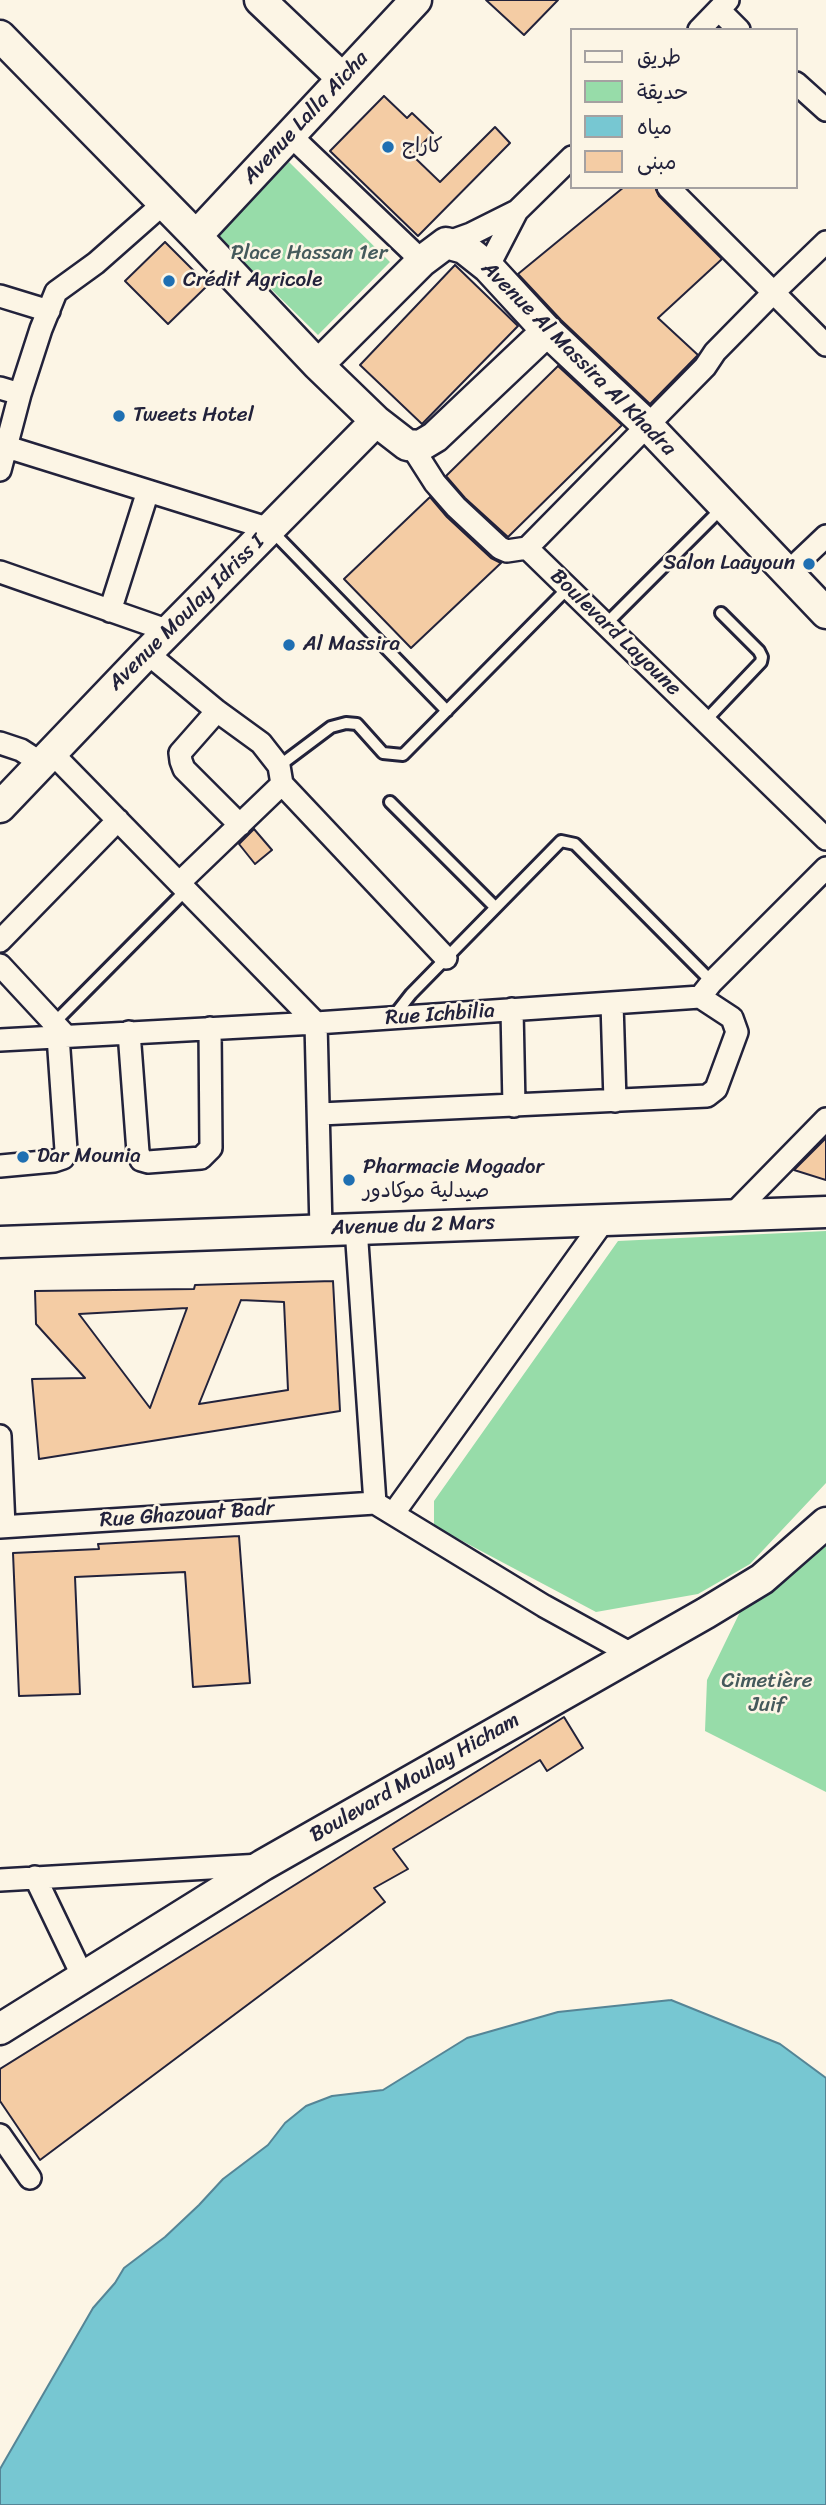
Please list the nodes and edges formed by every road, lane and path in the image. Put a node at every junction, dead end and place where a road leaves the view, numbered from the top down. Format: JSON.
{"nodes":[{"id":1,"x":260,"y":0,"type":"edge"},
{"id":2,"x":416,"y":0,"type":"edge"},
{"id":3,"x":724,"y":5,"type":"edge"},
{"id":4,"x":701,"y":28,"type":"edge"},
{"id":5,"x":738,"y":28,"type":"edge"},
{"id":6,"x":0,"y":36,"type":"edge"},
{"id":7,"x":342,"y":78,"type":"junction"},
{"id":8,"x":798,"y":85,"type":"edge"},
{"id":9,"x":826,"y":110,"type":"edge"},
{"id":10,"x":290,"y":135,"type":"junction"},
{"id":11,"x":570,"y":159,"type":"edge"},
{"id":12,"x":670,"y":189,"type":"edge"},
{"id":13,"x":164,"y":203,"type":"junction"},
{"id":14,"x":517,"y":211,"type":"junction"},
{"id":15,"x":196,"y":236,"type":"junction"},
{"id":16,"x":826,"y":242,"type":"edge"},
{"id":17,"x":446,"y":243,"type":"junction"},
{"id":18,"x":422,"y":261,"type":"junction"},
{"id":19,"x":488,"y":267,"type":"junction"},
{"id":20,"x":773,"y":293,"type":"junction"},
{"id":21,"x":0,"y":296,"type":"edge"},
{"id":22,"x":49,"y":311,"type":"junction"},
{"id":23,"x":547,"y":331,"type":"junction"},
{"id":24,"x":826,"y":345,"type":"edge"},
{"id":25,"x":318,"y":365,"type":"junction"},
{"id":26,"x":10,"y":391,"type":"edge"},
{"id":27,"x":376,"y":421,"type":"junction"},
{"id":28,"x":648,"y":426,"type":"junction"},
{"id":29,"x":7,"y":447,"type":"junction"},
{"id":30,"x":412,"y":447,"type":"junction"},
{"id":31,"x":0,"y":470,"type":"edge"},
{"id":32,"x":148,"y":491,"type":"junction"},
{"id":33,"x":724,"y":506,"type":"junction"},
{"id":34,"x":270,"y":529,"type":"junction"},
{"id":35,"x":826,"y":536,"type":"edge"},
{"id":36,"x":527,"y":548,"type":"junction"},
{"id":37,"x":0,"y":572,"type":"edge"},
{"id":38,"x":787,"y":573,"type":"junction"},
{"id":39,"x":568,"y":588,"type":"junction"},
{"id":40,"x":110,"y":611,"type":"junction"},
{"id":41,"x":826,"y":613,"type":"edge"},
{"id":42,"x":720,"y":614,"type":"dead end"},
{"id":43,"x":606,"y":624,"type":"junction"},
{"id":44,"x":169,"y":631,"type":"junction"},
{"id":45,"x":147,"y":653,"type":"junction"},
{"id":46,"x":217,"y":711,"type":"junction"},
{"id":47,"x":447,"y":711,"type":"junction"},
{"id":48,"x":705,"y":721,"type":"junction"},
{"id":49,"x":0,"y":743,"type":"edge"},
{"id":50,"x":46,"y":757,"type":"junction"},
{"id":51,"x":280,"y":775,"type":"junction"},
{"id":52,"x":390,"y":802,"type":"dead end"},
{"id":53,"x":0,"y":807,"type":"edge"},
{"id":54,"x":117,"y":820,"type":"junction"},
{"id":55,"x":240,"y":825,"type":"junction"},
{"id":56,"x":826,"y":839,"type":"edge"},
{"id":57,"x":826,"y":868,"type":"edge"},
{"id":58,"x":182,"y":886,"type":"junction"},
{"id":59,"x":495,"y":907,"type":"junction"},
{"id":60,"x":0,"y":941,"type":"edge"},
{"id":61,"x":446,"y":958,"type":"junction"},
{"id":62,"x":0,"y":965,"type":"edge"},
{"id":63,"x":706,"y":989,"type":"junction"},
{"id":64,"x":612,"y":1003,"type":"junction"},
{"id":65,"x":512,"y":1010,"type":"junction"},
{"id":66,"x":392,"y":1018,"type":"junction"},
{"id":67,"x":316,"y":1023,"type":"junction"},
{"id":68,"x":210,"y":1028,"type":"junction"},
{"id":69,"x":59,"y":1031,"type":"junction"},
{"id":70,"x":129,"y":1032,"type":"junction"},
{"id":71,"x":0,"y":1040,"type":"edge"},
{"id":72,"x":615,"y":1101,"type":"junction"},
{"id":73,"x":514,"y":1106,"type":"junction"},
{"id":74,"x":320,"y":1114,"type":"junction"},
{"id":75,"x":826,"y":1119,"type":"edge"},
{"id":76,"x":0,"y":1166,"type":"edge"},
{"id":77,"x":826,"y":1212,"type":"edge"},
{"id":78,"x":733,"y":1214,"type":"junction"},
{"id":79,"x":606,"y":1219,"type":"junction"},
{"id":80,"x":356,"y":1228,"type":"junction"},
{"id":81,"x":321,"y":1229,"type":"junction"},
{"id":82,"x":0,"y":1242,"type":"edge"},
{"id":83,"x":0,"y":1436,"type":"edge"},
{"id":84,"x":375,"y":1503,"type":"junction"},
{"id":85,"x":393,"y":1514,"type":"junction"},
{"id":86,"x":826,"y":1523,"type":"edge"},
{"id":87,"x":2,"y":1527,"type":"edge"},
{"id":88,"x":633,"y":1655,"type":"junction"},
{"id":89,"x":263,"y":1865,"type":"junction"},
{"id":90,"x":35,"y":1877,"type":"junction"},
{"id":91,"x":0,"y":1880,"type":"edge"},
{"id":92,"x":83,"y":1977,"type":"junction"},
{"id":93,"x":0,"y":2029,"type":"edge"},
{"id":94,"x":0,"y":2135,"type":"edge"},
{"id":95,"x":30,"y":2178,"type":"dead end"}],
"edges":[{"from":1,"to":7,"type":"street"},
{"from":2,"to":7,"type":"street","name":"Avenue Lalla Aicha"},
{"from":3,"to":4,"type":"street"},
{"from":3,"to":5,"type":"street"},
{"from":6,"to":13,"type":"street"},
{"from":7,"to":10,"type":"street","name":"Avenue Lalla Aicha"},
{"from":8,"to":9,"type":"street"},
{"from":10,"to":15,"type":"street","name":"Avenue Lalla Aicha"},
{"from":10,"to":18,"type":"street"},
{"from":11,"to":14,"type":"street"},
{"from":12,"to":20,"type":"street"},
{"from":13,"to":15,"type":"street"},
{"from":13,"to":22,"type":"street"},
{"from":14,"to":17,"type":"street"},
{"from":14,"to":19,"type":"street"},
{"from":15,"to":25,"type":"street"},
{"from":16,"to":20,"type":"street"},
{"from":17,"to":18,"type":"street"},
{"from":17,"to":19,"type":"street","name":"Avenue Al Massira Al Khadra"},
{"from":18,"to":25,"type":"street"},
{"from":19,"to":23,"type":"street","name":"Avenue Al Massira Al Khadra"},
{"from":20,"to":24,"type":"street"},
{"from":20,"to":28,"type":"street"},
{"from":21,"to":22,"type":"street"},
{"from":22,"to":26,"type":"street"},
{"from":23,"to":28,"type":"street","name":"Avenue Al Massira Al Khadra"},
{"from":23,"to":30,"type":"street"},
{"from":25,"to":27,"type":"street"},
{"from":26,"to":29,"type":"street"},
{"from":27,"to":30,"type":"street"},
{"from":27,"to":34,"type":"street","name":"Avenue Moulay Idriss I"},
{"from":28,"to":33,"type":"street","name":"Avenue Al Massira Al Khadra"},
{"from":28,"to":36,"type":"street"},
{"from":29,"to":31,"type":"street"},
{"from":29,"to":32,"type":"street"},
{"from":30,"to":36,"type":"street"},
{"from":32,"to":34,"type":"street"},
{"from":32,"to":40,"type":"street"},
{"from":33,"to":38,"type":"street","name":"Avenue Al Massira Al Khadra"},
{"from":33,"to":43,"type":"lane"},
{"from":34,"to":44,"type":"street","name":"Avenue Moulay Idriss I"},
{"from":34,"to":47,"type":"lane"},
{"from":35,"to":38,"type":"street"},
{"from":36,"to":39,"type":"street","name":"Boulevard Layoune"},
{"from":37,"to":40,"type":"street"},
{"from":38,"to":41,"type":"street","name":"Avenue Al Massira Al Khadra"},
{"from":39,"to":43,"type":"street","name":"Boulevard Layoune"},
{"from":39,"to":47,"type":"lane"},
{"from":40,"to":44,"type":"street"},
{"from":42,"to":48,"type":"lane"},
{"from":43,"to":48,"type":"street","name":"Boulevard Layoune"},
{"from":44,"to":45,"type":"street","name":"Avenue Moulay Idriss I"},
{"from":45,"to":46,"type":"street"},
{"from":45,"to":50,"type":"street","name":"Avenue Moulay Idriss I"},
{"from":46,"to":51,"type":"street"},
{"from":46,"to":55,"type":"street"},
{"from":47,"to":51,"type":"lane"},
{"from":48,"to":56,"type":"street","name":"Boulevard Layoune"},
{"from":49,"to":50,"type":"street"},
{"from":50,"to":53,"type":"street","name":"Avenue Moulay Idriss I"},
{"from":50,"to":54,"type":"street"},
{"from":51,"to":55,"type":"street"},
{"from":51,"to":61,"type":"street"},
{"from":52,"to":59,"type":"lane"},
{"from":54,"to":58,"type":"street"},
{"from":54,"to":60,"type":"street"},
{"from":55,"to":58,"type":"street"},
{"from":57,"to":63,"type":"street"},
{"from":58,"to":67,"type":"street"},
{"from":58,"to":69,"type":"lane"},
{"from":59,"to":61,"type":"lane"},
{"from":59,"to":63,"type":"lane"},
{"from":61,"to":66,"type":"lane"},
{"from":62,"to":69,"type":"street"},
{"from":63,"to":64,"type":"street","name":"Rue Ichbilia"},
{"from":63,"to":72,"type":"street"},
{"from":64,"to":65,"type":"street","name":"Rue Ichbilia"},
{"from":64,"to":72,"type":"street"},
{"from":65,"to":66,"type":"street","name":"Rue Ichbilia"},
{"from":65,"to":73,"type":"street"},
{"from":66,"to":67,"type":"street","name":"Rue Ichbilia"},
{"from":67,"to":68,"type":"street","name":"Rue Ichbilia"},
{"from":67,"to":74,"type":"street"},
{"from":68,"to":70,"type":"street","name":"Rue Ichbilia"},
{"from":68,"to":70,"type":"street"},
{"from":69,"to":70,"type":"street","name":"Rue Ichbilia"},
{"from":69,"to":71,"type":"street","name":"Rue Ichbilia"},
{"from":69,"to":76,"type":"street"},
{"from":72,"to":73,"type":"street"},
{"from":73,"to":74,"type":"street"},
{"from":74,"to":81,"type":"street"},
{"from":75,"to":78,"type":"street"},
{"from":77,"to":78,"type":"street","name":"Avenue du 2 Mars"},
{"from":78,"to":79,"type":"street","name":"Avenue du 2 Mars"},
{"from":79,"to":80,"type":"street","name":"Avenue du 2 Mars"},
{"from":79,"to":85,"type":"street"},
{"from":80,"to":81,"type":"street","name":"Avenue du 2 Mars"},
{"from":80,"to":84,"type":"street"},
{"from":81,"to":82,"type":"street","name":"Avenue du 2 Mars"},
{"from":83,"to":87,"type":"street"},
{"from":84,"to":85,"type":"street"},
{"from":84,"to":87,"type":"street","name":"Rue Ghazouat Badr"},
{"from":85,"to":88,"type":"street"},
{"from":86,"to":88,"type":"street","name":"Boulevard Moulay Hicham"},
{"from":88,"to":89,"type":"street","name":"Boulevard Moulay Hicham"},
{"from":89,"to":90,"type":"street"},
{"from":89,"to":92,"type":"street","name":"Boulevard Moulay Hicham"},
{"from":90,"to":91,"type":"street"},
{"from":90,"to":92,"type":"street"},
{"from":92,"to":93,"type":"street","name":"Boulevard Moulay Hicham"},
{"from":94,"to":95,"type":"street"}]}
